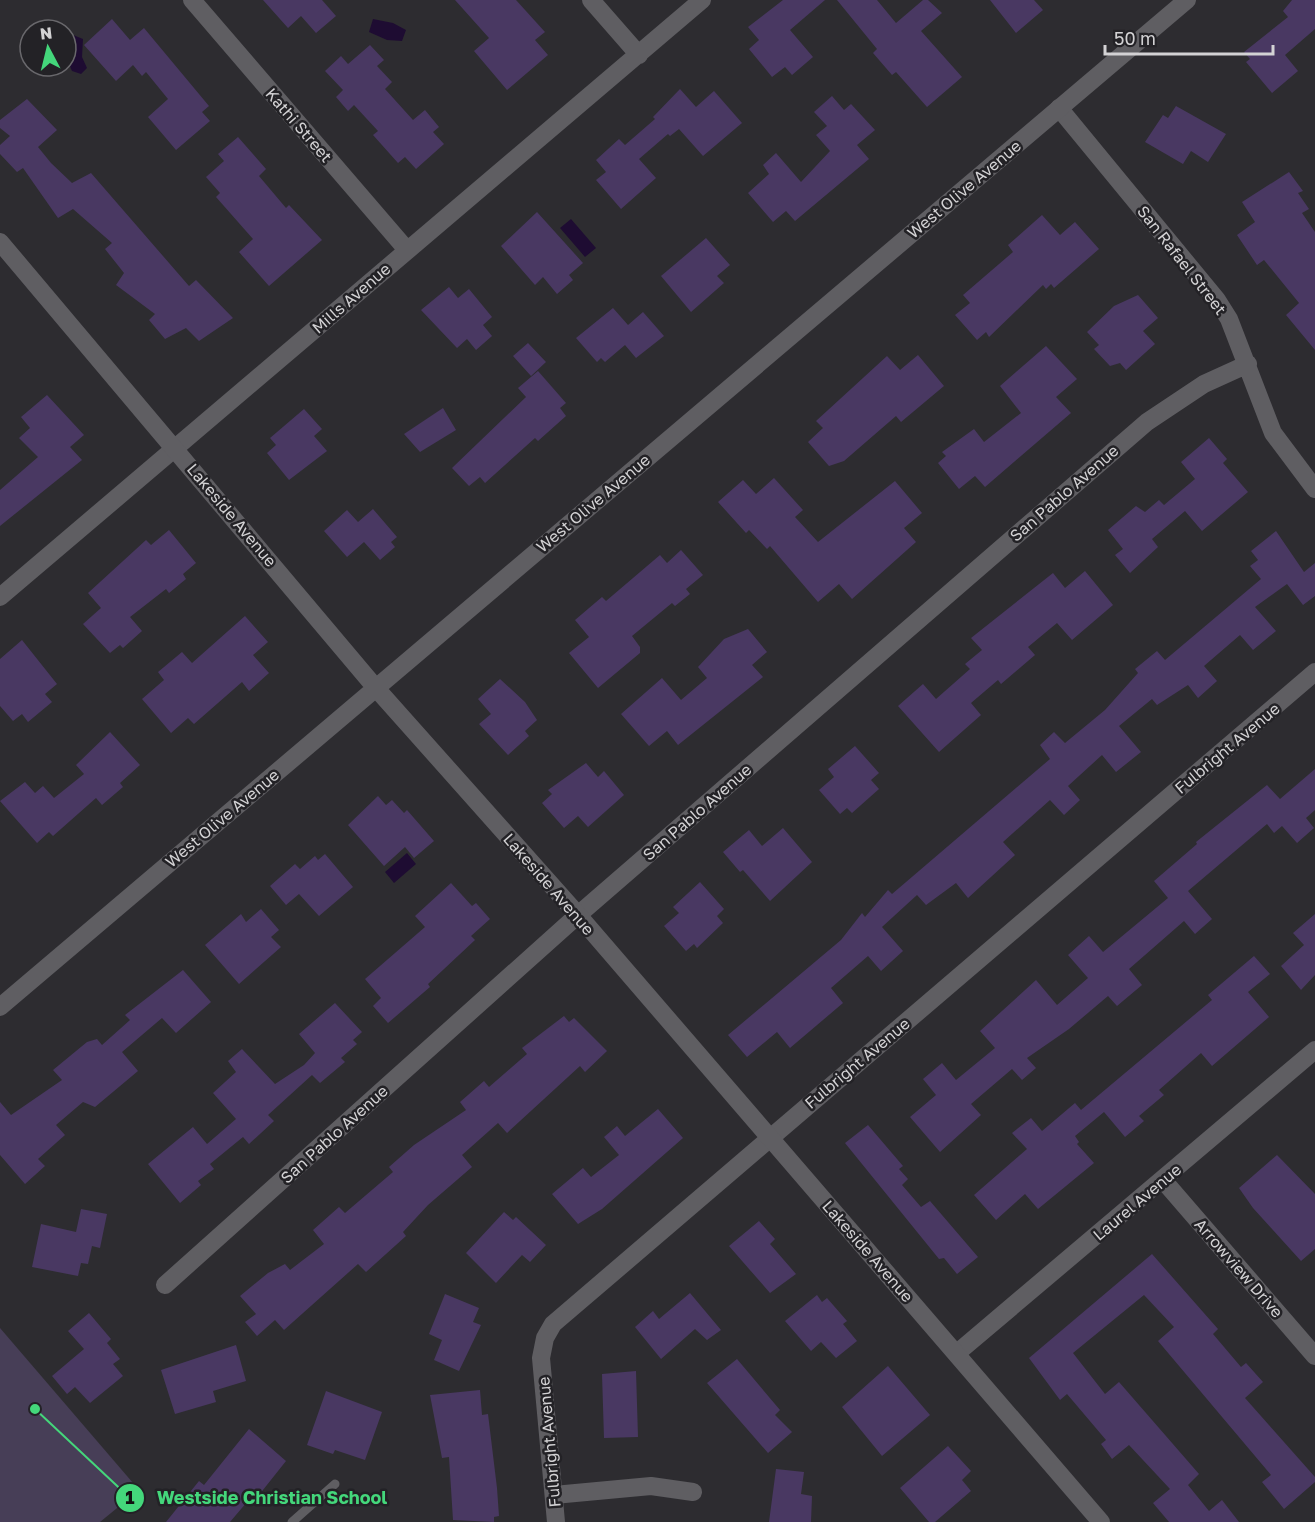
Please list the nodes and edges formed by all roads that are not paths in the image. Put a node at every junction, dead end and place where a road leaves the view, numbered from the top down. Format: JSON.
{"nodes":[{"id":1,"x":192,"y":0,"type":"edge"},
{"id":2,"x":591,"y":0,"type":"edge"},
{"id":3,"x":702,"y":0,"type":"edge"},
{"id":4,"x":1187,"y":0,"type":"edge"},
{"id":5,"x":639,"y":55,"type":"junction"},
{"id":6,"x":1059,"y":108,"type":"junction"},
{"id":7,"x":0,"y":243,"type":"edge"},
{"id":8,"x":407,"y":250,"type":"junction"},
{"id":9,"x":1248,"y":364,"type":"junction"},
{"id":10,"x":176,"y":448,"type":"junction"},
{"id":11,"x":1315,"y":489,"type":"edge"},
{"id":12,"x":0,"y":597,"type":"edge"},
{"id":13,"x":1315,"y":672,"type":"edge"},
{"id":14,"x":375,"y":687,"type":"junction"},
{"id":15,"x":578,"y":915,"type":"junction"},
{"id":16,"x":0,"y":1007,"type":"edge"},
{"id":17,"x":1315,"y":1050,"type":"edge"},
{"id":18,"x":769,"y":1138,"type":"junction"},
{"id":19,"x":1163,"y":1180,"type":"junction"},
{"id":20,"x":165,"y":1285,"type":"dead end"},
{"id":21,"x":957,"y":1353,"type":"junction"},
{"id":22,"x":1315,"y":1356,"type":"edge"},
{"id":23,"x":334,"y":1484,"type":"dead end"},
{"id":24,"x":693,"y":1492,"type":"dead end"},
{"id":25,"x":554,"y":1495,"type":"junction"},
{"id":26,"x":292,"y":1522,"type":"edge"},
{"id":27,"x":556,"y":1522,"type":"edge"},
{"id":28,"x":1101,"y":1522,"type":"edge"}],
"edges":[{"from":1,"to":8,"type":"street","name":"Kathi Street"},
{"from":2,"to":5,"type":"street"},
{"from":3,"to":5,"type":"street","name":"Mills Avenue"},
{"from":4,"to":6,"type":"street","name":"West Olive Avenue"},
{"from":5,"to":8,"type":"street","name":"Mills Avenue"},
{"from":6,"to":9,"type":"street","name":"San Rafael Street"},
{"from":6,"to":14,"type":"street","name":"West Olive Avenue"},
{"from":7,"to":10,"type":"street","name":"Lakeside Avenue"},
{"from":8,"to":10,"type":"street","name":"Mills Avenue"},
{"from":9,"to":11,"type":"street","name":"San Rafael Street"},
{"from":9,"to":15,"type":"street","name":"San Pablo Avenue"},
{"from":10,"to":12,"type":"street","name":"Mills Avenue"},
{"from":10,"to":14,"type":"street","name":"Lakeside Avenue"},
{"from":13,"to":18,"type":"street","name":"Fulbright Avenue"},
{"from":14,"to":15,"type":"street","name":"Lakeside Avenue"},
{"from":14,"to":16,"type":"street","name":"West Olive Avenue"},
{"from":15,"to":18,"type":"street","name":"Lakeside Avenue"},
{"from":15,"to":20,"type":"street","name":"San Pablo Avenue"},
{"from":17,"to":19,"type":"street","name":"Laurel Avenue"},
{"from":18,"to":21,"type":"street","name":"Lakeside Avenue"},
{"from":18,"to":25,"type":"street","name":"Fulbright Avenue"},
{"from":19,"to":21,"type":"street","name":"Laurel Avenue"},
{"from":19,"to":22,"type":"street","name":"Arrowview Drive"},
{"from":21,"to":28,"type":"street","name":"Lakeside Avenue"},
{"from":23,"to":26,"type":"lane"},
{"from":24,"to":25,"type":"street"},
{"from":25,"to":27,"type":"street","name":"Fulbright Avenue"}]}
